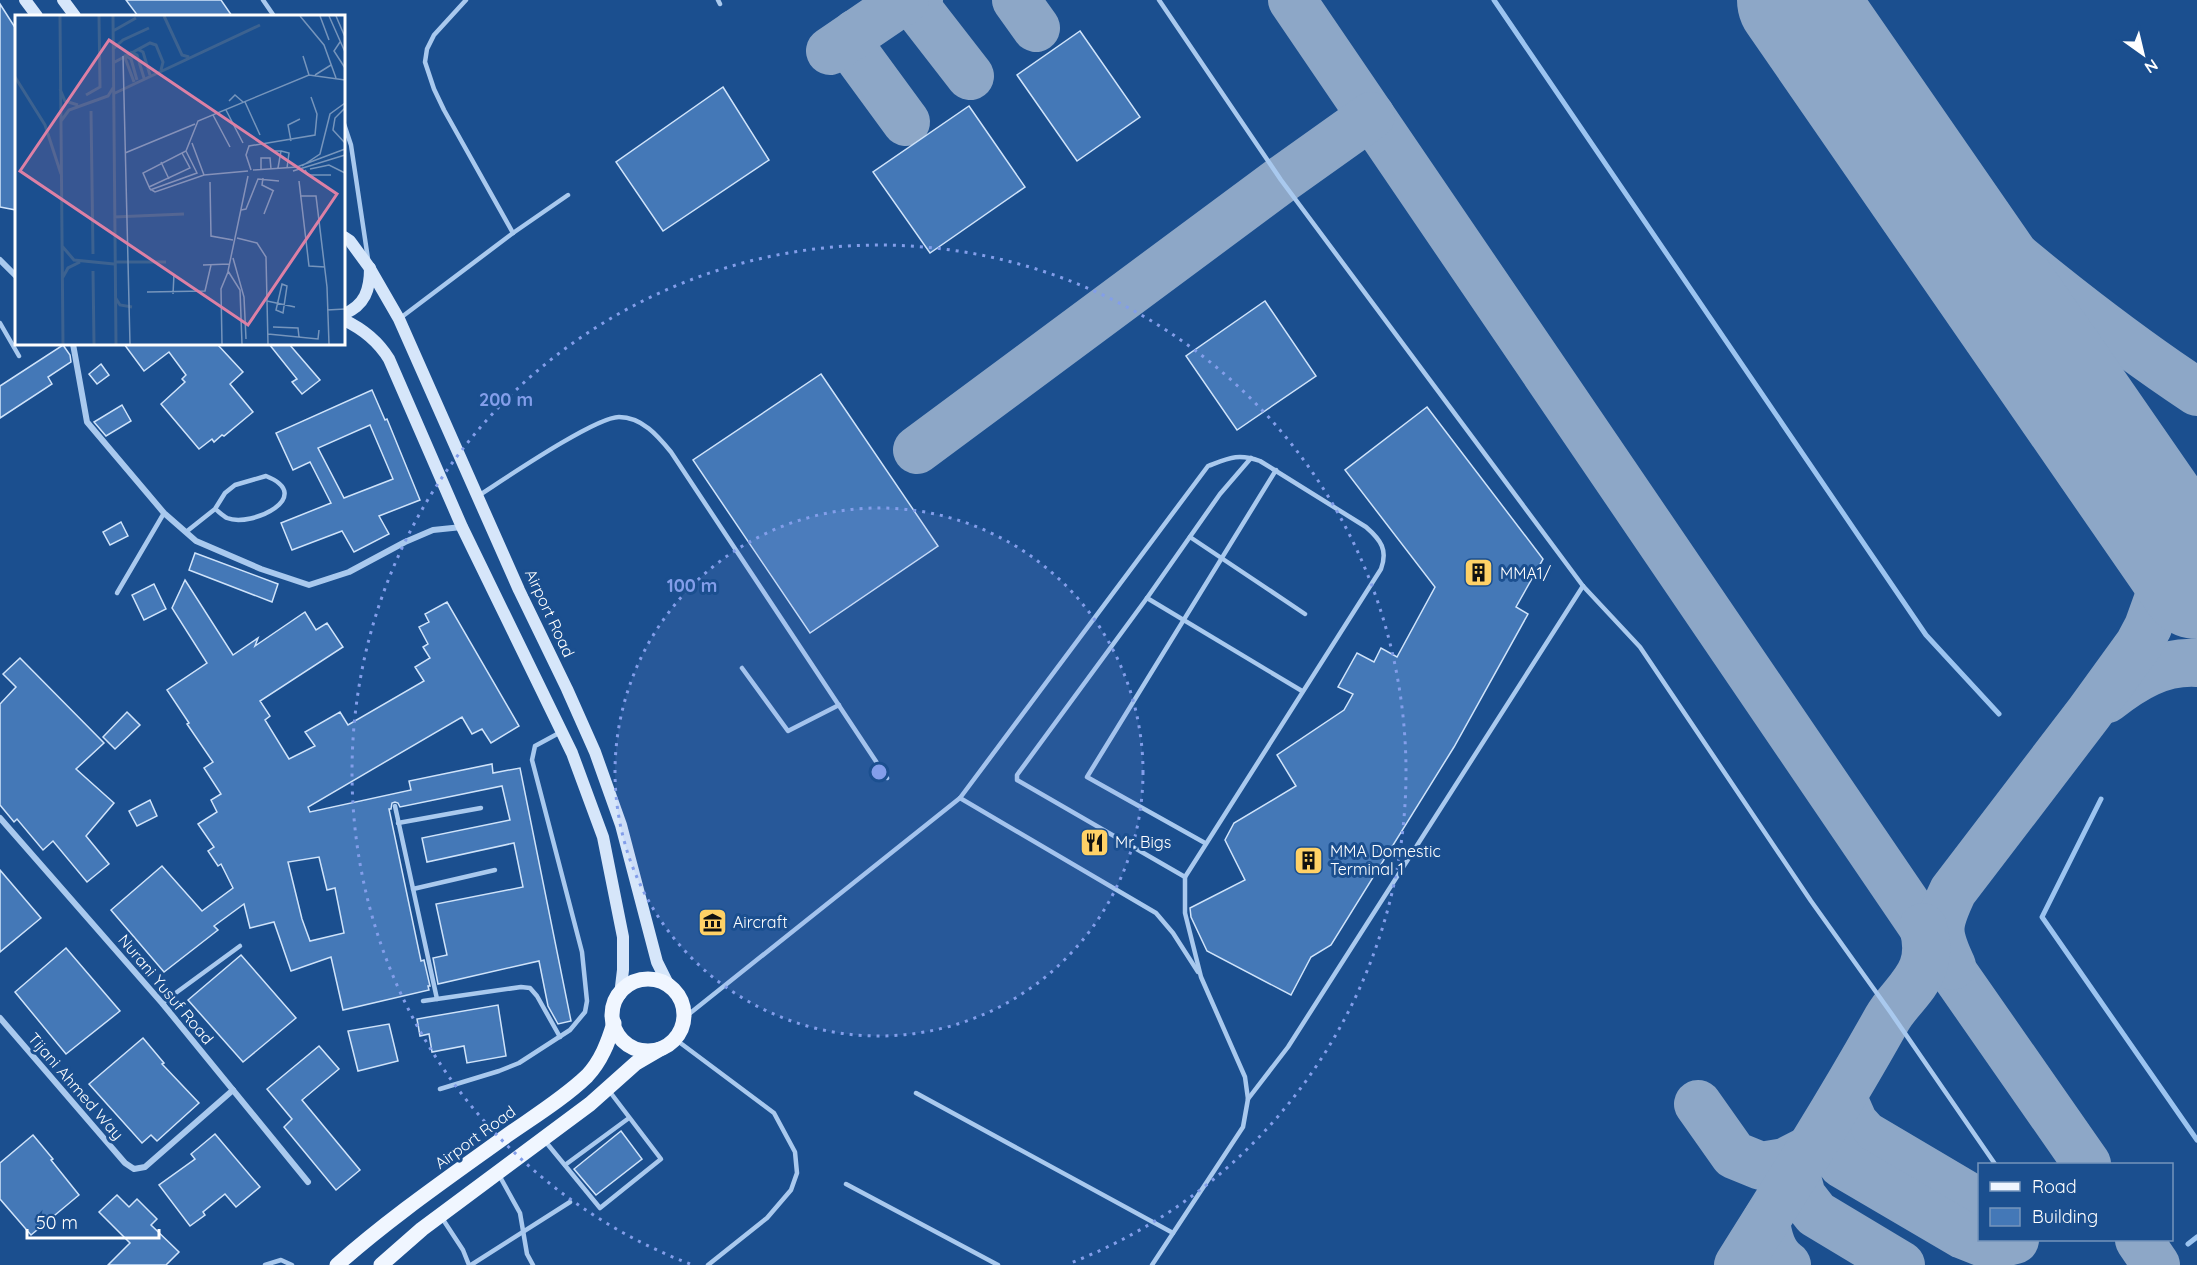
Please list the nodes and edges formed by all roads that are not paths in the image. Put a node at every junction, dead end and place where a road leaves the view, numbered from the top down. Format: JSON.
{"nodes":[{"id":1,"x":25,"y":0,"type":"edge"},
{"id":2,"x":63,"y":0,"type":"edge"},
{"id":3,"x":262,"y":0,"type":"edge"},
{"id":4,"x":466,"y":0,"type":"edge"},
{"id":5,"x":1159,"y":0,"type":"edge"},
{"id":6,"x":36,"y":15,"type":"edge"},
{"id":7,"x":74,"y":15,"type":"edge"},
{"id":8,"x":273,"y":15,"type":"edge"},
{"id":9,"x":345,"y":127,"type":"edge"},
{"id":10,"x":568,"y":195,"type":"dead end"},
{"id":11,"x":513,"y":233,"type":"junction"},
{"id":12,"x":345,"y":238,"type":"edge"},
{"id":13,"x":0,"y":260,"type":"edge"},
{"id":14,"x":369,"y":267,"type":"junction"},
{"id":15,"x":15,"y":275,"type":"edge"},
{"id":16,"x":345,"y":314,"type":"edge"},
{"id":17,"x":399,"y":320,"type":"junction"},
{"id":18,"x":345,"y":321,"type":"edge"},
{"id":19,"x":0,"y":323,"type":"edge"},
{"id":20,"x":72,"y":345,"type":"edge"},
{"id":21,"x":19,"y":356,"type":"dead end"},
{"id":22,"x":1251,"y":458,"type":"junction"},
{"id":23,"x":1276,"y":470,"type":"junction"},
{"id":24,"x":477,"y":496,"type":"junction"},
{"id":25,"x":215,"y":509,"type":"junction"},
{"id":26,"x":164,"y":513,"type":"junction"},
{"id":27,"x":462,"y":527,"type":"junction"},
{"id":28,"x":186,"y":532,"type":"junction"},
{"id":29,"x":1190,"y":537,"type":"junction"},
{"id":30,"x":1222,"y":558,"type":"junction"},
{"id":31,"x":1583,"y":586,"type":"junction"},
{"id":32,"x":117,"y":593,"type":"dead end"},
{"id":33,"x":1147,"y":598,"type":"junction"},
{"id":34,"x":1305,"y":614,"type":"dead end"},
{"id":35,"x":1184,"y":620,"type":"junction"},
{"id":36,"x":742,"y":668,"type":"dead end"},
{"id":37,"x":1302,"y":691,"type":"junction"},
{"id":38,"x":838,"y":705,"type":"junction"},
{"id":39,"x":561,"y":731,"type":"junction"},
{"id":40,"x":887,"y":778,"type":"dead end"},
{"id":41,"x":960,"y":798,"type":"junction"},
{"id":42,"x":394,"y":806,"type":"dead end"},
{"id":43,"x":481,"y":808,"type":"dead end"},
{"id":44,"x":0,"y":818,"type":"edge"},
{"id":45,"x":398,"y":823,"type":"junction"},
{"id":46,"x":1205,"y":843,"type":"junction"},
{"id":47,"x":495,"y":870,"type":"dead end"},
{"id":48,"x":1185,"y":877,"type":"junction"},
{"id":49,"x":413,"y":889,"type":"junction"},
{"id":50,"x":240,"y":945,"type":"dead end"},
{"id":51,"x":1201,"y":977,"type":"junction"},
{"id":52,"x":669,"y":986,"type":"junction"},
{"id":53,"x":620,"y":995,"type":"junction"},
{"id":54,"x":437,"y":999,"type":"junction"},
{"id":55,"x":423,"y":1001,"type":"dead end"},
{"id":56,"x":162,"y":1003,"type":"junction"},
{"id":57,"x":0,"y":1018,"type":"edge"},
{"id":58,"x":684,"y":1018,"type":"junction"},
{"id":59,"x":614,"y":1023,"type":"junction"},
{"id":60,"x":560,"y":1037,"type":"junction"},
{"id":61,"x":675,"y":1039,"type":"junction"},
{"id":62,"x":660,"y":1049,"type":"junction"},
{"id":63,"x":440,"y":1089,"type":"dead end"},
{"id":64,"x":608,"y":1089,"type":"junction"},
{"id":65,"x":233,"y":1090,"type":"junction"},
{"id":66,"x":916,"y":1093,"type":"dead end"},
{"id":67,"x":1248,"y":1099,"type":"junction"},
{"id":68,"x":629,"y":1118,"type":"junction"},
{"id":69,"x":543,"y":1139,"type":"junction"},
{"id":70,"x":1994,"y":1163,"type":"edge"},
{"id":71,"x":565,"y":1165,"type":"junction"},
{"id":72,"x":498,"y":1172,"type":"junction"},
{"id":73,"x":308,"y":1182,"type":"dead end"},
{"id":74,"x":846,"y":1184,"type":"dead end"},
{"id":75,"x":570,"y":1202,"type":"dead end"},
{"id":76,"x":440,"y":1215,"type":"junction"},
{"id":77,"x":524,"y":1232,"type":"junction"},
{"id":78,"x":1173,"y":1233,"type":"junction"},
{"id":79,"x":265,"y":1265,"type":"edge"},
{"id":80,"x":292,"y":1265,"type":"edge"},
{"id":81,"x":337,"y":1265,"type":"edge"},
{"id":82,"x":381,"y":1265,"type":"edge"},
{"id":83,"x":470,"y":1265,"type":"edge"},
{"id":84,"x":533,"y":1265,"type":"edge"},
{"id":85,"x":708,"y":1265,"type":"edge"},
{"id":86,"x":998,"y":1265,"type":"edge"},
{"id":87,"x":1152,"y":1265,"type":"edge"}],
"edges":[{"from":1,"to":6,"type":"main road"},
{"from":2,"to":7,"type":"main road"},
{"from":3,"to":8,"type":"lane"},
{"from":4,"to":11,"type":"lane"},
{"from":5,"to":31,"type":"lane"},
{"from":9,"to":14,"type":"lane"},
{"from":10,"to":11,"type":"lane"},
{"from":11,"to":17,"type":"lane"},
{"from":12,"to":14,"type":"main road","name":"Airport Road"},
{"from":13,"to":15,"type":"street"},
{"from":14,"to":16,"type":"main road"},
{"from":14,"to":17,"type":"main road","name":"Airport Road"},
{"from":17,"to":24,"type":"main road","name":"Airport Road"},
{"from":18,"to":27,"type":"main road"},
{"from":19,"to":21,"type":"lane"},
{"from":20,"to":26,"type":"street"},
{"from":22,"to":23,"type":"lane"},
{"from":22,"to":29,"type":"lane"},
{"from":22,"to":41,"type":"lane"},
{"from":23,"to":30,"type":"lane"},
{"from":23,"to":37,"type":"lane"},
{"from":24,"to":38,"type":"lane"},
{"from":24,"to":52,"type":"main road","name":"Airport Road"},
{"from":25,"to":25,"type":"lane"},
{"from":25,"to":28,"type":"lane"},
{"from":26,"to":28,"type":"street"},
{"from":26,"to":32,"type":"lane"},
{"from":27,"to":28,"type":"street"},
{"from":27,"to":39,"type":"main road"},
{"from":29,"to":30,"type":"lane"},
{"from":29,"to":33,"type":"lane"},
{"from":30,"to":34,"type":"lane"},
{"from":30,"to":35,"type":"lane"},
{"from":31,"to":67,"type":"lane"},
{"from":31,"to":70,"type":"lane"},
{"from":33,"to":35,"type":"lane"},
{"from":33,"to":48,"type":"lane"},
{"from":35,"to":37,"type":"lane"},
{"from":35,"to":46,"type":"lane"},
{"from":36,"to":38,"type":"lane"},
{"from":37,"to":46,"type":"lane"},
{"from":38,"to":40,"type":"lane"},
{"from":39,"to":53,"type":"main road"},
{"from":39,"to":60,"type":"lane"},
{"from":41,"to":51,"type":"lane"},
{"from":41,"to":58,"type":"lane"},
{"from":42,"to":45,"type":"lane"},
{"from":43,"to":45,"type":"lane"},
{"from":44,"to":56,"type":"street","name":"Nurani Yusuf Road"},
{"from":45,"to":49,"type":"lane"},
{"from":46,"to":48,"type":"lane"},
{"from":47,"to":49,"type":"lane"},
{"from":48,"to":51,"type":"lane"},
{"from":49,"to":54,"type":"lane"},
{"from":50,"to":56,"type":"lane"},
{"from":51,"to":67,"type":"lane"},
{"from":52,"to":53,"type":"main road"},
{"from":52,"to":58,"type":"main road"},
{"from":53,"to":59,"type":"main road"},
{"from":54,"to":55,"type":"lane"},
{"from":54,"to":60,"type":"lane"},
{"from":56,"to":65,"type":"street","name":"Nurani Yusuf Road"},
{"from":57,"to":65,"type":"street","name":"Tijani Ahmed Way"},
{"from":58,"to":61,"type":"main road"},
{"from":59,"to":62,"type":"main road"},
{"from":59,"to":81,"type":"main road","name":"Airport Road"},
{"from":60,"to":63,"type":"lane"},
{"from":61,"to":62,"type":"main road"},
{"from":61,"to":85,"type":"lane"},
{"from":62,"to":64,"type":"main road"},
{"from":64,"to":68,"type":"lane"},
{"from":64,"to":69,"type":"main road"},
{"from":65,"to":73,"type":"street","name":"Nurani Yusuf Road"},
{"from":66,"to":78,"type":"lane"},
{"from":67,"to":78,"type":"lane"},
{"from":68,"to":71,"type":"lane"},
{"from":68,"to":71,"type":"lane"},
{"from":69,"to":71,"type":"lane"},
{"from":69,"to":72,"type":"main road"},
{"from":72,"to":76,"type":"main road"},
{"from":72,"to":77,"type":"lane"},
{"from":74,"to":86,"type":"lane"},
{"from":75,"to":77,"type":"lane"},
{"from":76,"to":82,"type":"main road"},
{"from":76,"to":83,"type":"lane"},
{"from":77,"to":83,"type":"lane"},
{"from":77,"to":84,"type":"lane"},
{"from":78,"to":87,"type":"lane"},
{"from":79,"to":80,"type":"lane"}]}
